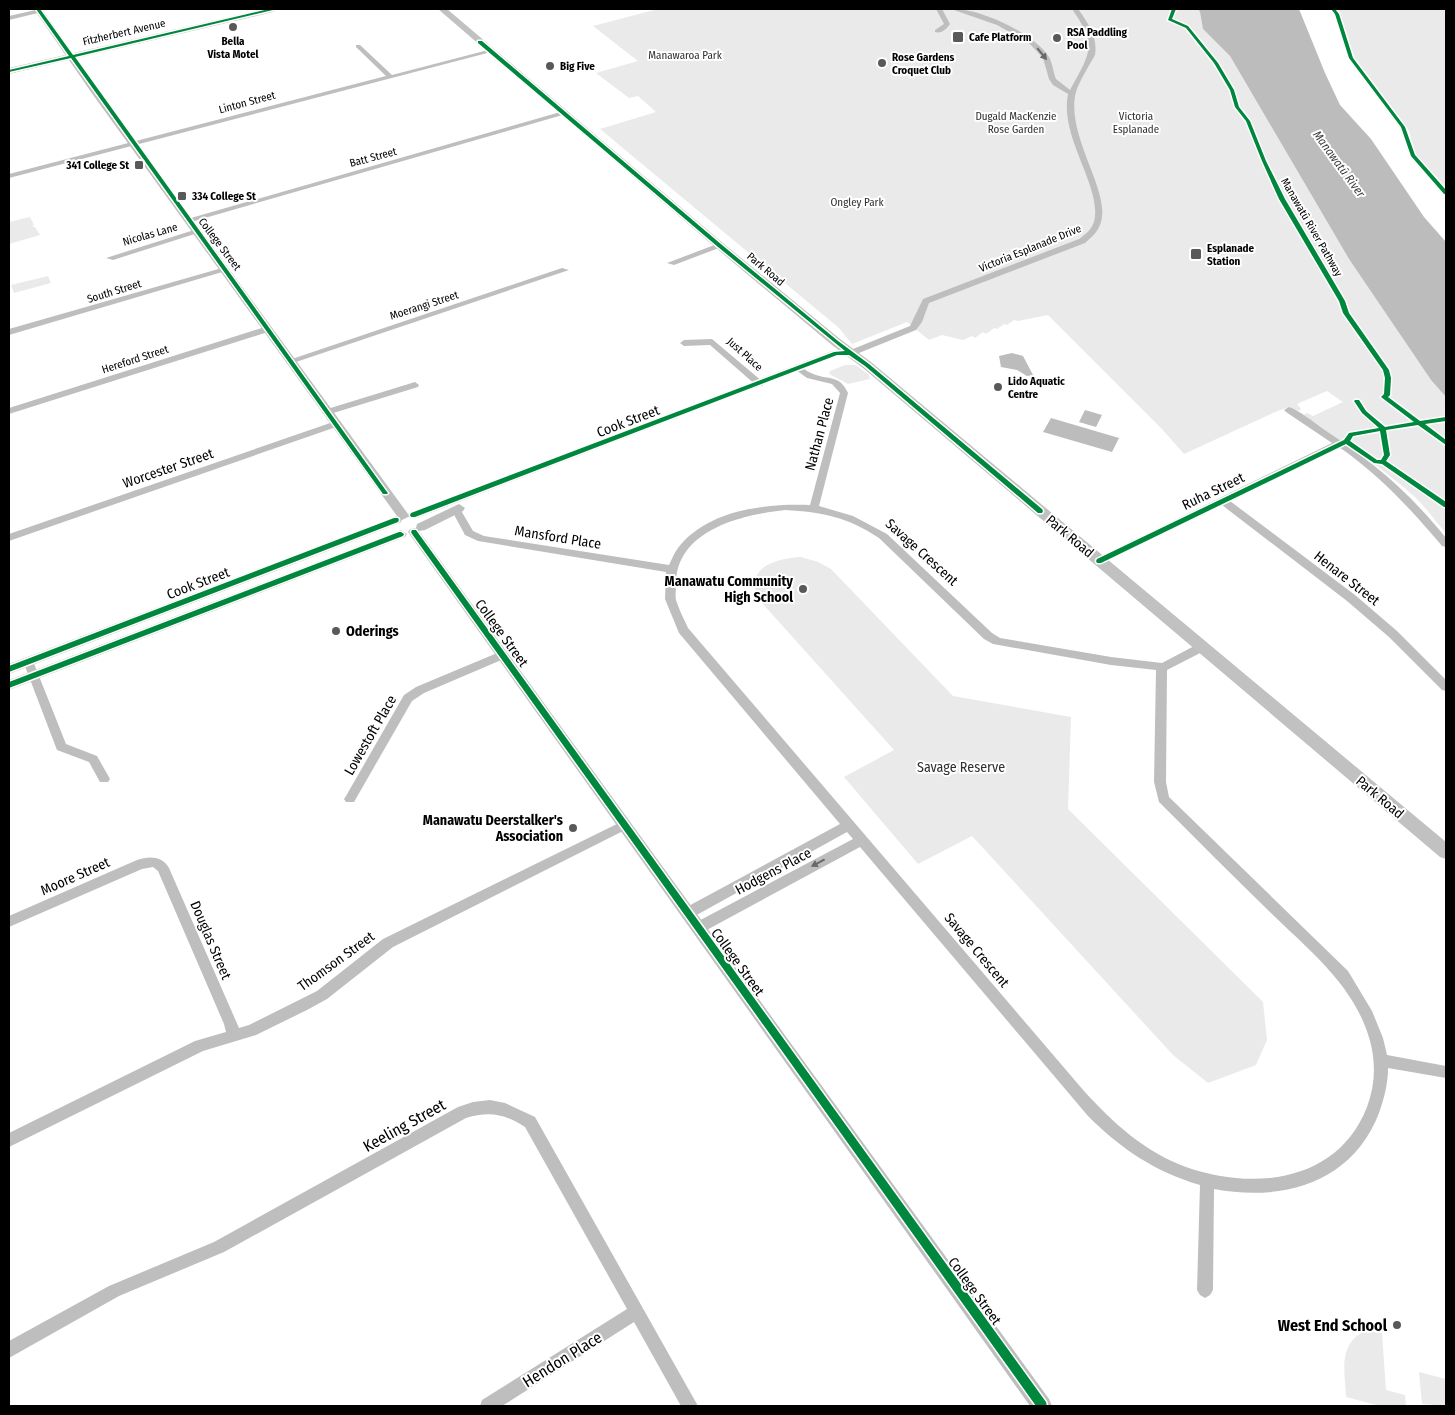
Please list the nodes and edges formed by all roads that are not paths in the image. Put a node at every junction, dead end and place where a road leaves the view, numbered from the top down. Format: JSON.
{"nodes":[{"id":1,"x":273,"y":9,"type":"edge"},
{"id":2,"x":442,"y":9,"type":"edge"},
{"id":3,"x":939,"y":9,"type":"edge"},
{"id":4,"x":954,"y":9,"type":"edge"},
{"id":5,"x":1075,"y":9,"type":"edge"},
{"id":6,"x":39,"y":10,"type":"edge"},
{"id":7,"x":9,"y":18,"type":"edge"},
{"id":8,"x":937,"y":31,"type":"dead end"},
{"id":9,"x":358,"y":46,"type":"dead end"},
{"id":10,"x":492,"y":51,"type":"junction"},
{"id":11,"x":71,"y":56,"type":"junction"},
{"id":12,"x":9,"y":71,"type":"edge"},
{"id":13,"x":391,"y":77,"type":"junction"},
{"id":14,"x":1072,"y":93,"type":"junction"},
{"id":15,"x":564,"y":113,"type":"junction"},
{"id":16,"x":134,"y":143,"type":"junction"},
{"id":17,"x":9,"y":176,"type":"edge"},
{"id":18,"x":188,"y":220,"type":"junction"},
{"id":19,"x":197,"y":232,"type":"junction"},
{"id":20,"x":720,"y":246,"type":"junction"},
{"id":21,"x":110,"y":258,"type":"dead end"},
{"id":22,"x":671,"y":263,"type":"dead end"},
{"id":23,"x":225,"y":270,"type":"junction"},
{"id":24,"x":565,"y":270,"type":"dead end"},
{"id":25,"x":268,"y":329,"type":"junction"},
{"id":26,"x":9,"y":332,"type":"edge"},
{"id":27,"x":684,"y":343,"type":"dead end"},
{"id":28,"x":851,"y":353,"type":"junction"},
{"id":29,"x":290,"y":361,"type":"junction"},
{"id":30,"x":802,"y":371,"type":"junction"},
{"id":31,"x":760,"y":384,"type":"junction"},
{"id":32,"x":415,"y":385,"type":"dead end"},
{"id":33,"x":1289,"y":410,"type":"dead end"},
{"id":34,"x":9,"y":411,"type":"edge"},
{"id":35,"x":327,"y":412,"type":"junction"},
{"id":36,"x":336,"y":424,"type":"junction"},
{"id":37,"x":644,"y":432,"type":"junction"},
{"id":38,"x":1338,"y":444,"type":"junction"},
{"id":39,"x":1223,"y":500,"type":"junction"},
{"id":40,"x":466,"y":501,"type":"junction"},
{"id":41,"x":814,"y":508,"type":"junction"},
{"id":42,"x":456,"y":509,"type":"junction"},
{"id":43,"x":404,"y":517,"type":"junction"},
{"id":44,"x":412,"y":531,"type":"junction"},
{"id":45,"x":9,"y":538,"type":"edge"},
{"id":46,"x":1446,"y":544,"type":"edge"},
{"id":47,"x":1099,"y":561,"type":"junction"},
{"id":48,"x":672,"y":569,"type":"junction"},
{"id":49,"x":1202,"y":647,"type":"junction"},
{"id":50,"x":502,"y":655,"type":"junction"},
{"id":51,"x":28,"y":661,"type":"junction"},
{"id":52,"x":1162,"y":667,"type":"junction"},
{"id":53,"x":9,"y":669,"type":"edge"},
{"id":54,"x":35,"y":676,"type":"junction"},
{"id":55,"x":9,"y":685,"type":"edge"},
{"id":56,"x":1446,"y":687,"type":"edge"},
{"id":57,"x":104,"y":779,"type":"dead end"},
{"id":58,"x":350,"y":799,"type":"dead end"},
{"id":59,"x":625,"y":825,"type":"junction"},
{"id":60,"x":849,"y":825,"type":"junction"},
{"id":61,"x":861,"y":840,"type":"junction"},
{"id":62,"x":1446,"y":852,"type":"edge"},
{"id":63,"x":154,"y":862,"type":"joint"},
{"id":64,"x":688,"y":913,"type":"junction"},
{"id":65,"x":9,"y":922,"type":"edge"},
{"id":66,"x":698,"y":928,"type":"junction"},
{"id":67,"x":233,"y":1035,"type":"junction"},
{"id":68,"x":1382,"y":1061,"type":"junction"},
{"id":69,"x":1446,"y":1072,"type":"edge"},
{"id":70,"x":9,"y":1140,"type":"edge"},
{"id":71,"x":1207,"y":1180,"type":"junction"},
{"id":72,"x":1205,"y":1290,"type":"dead end"},
{"id":73,"x":636,"y":1312,"type":"junction"},
{"id":74,"x":9,"y":1350,"type":"edge"},
{"id":75,"x":488,"y":1406,"type":"edge"},
{"id":76,"x":690,"y":1406,"type":"edge"},
{"id":77,"x":1042,"y":1406,"type":"edge"}],
"edges":[{"from":1,"to":11,"type":"main road","name":"Fitzherbert Avenue"},
{"from":2,"to":10,"type":"main road","name":"Park Road"},
{"from":3,"to":8,"type":"street"},
{"from":4,"to":14,"type":"street","one_way":true},
{"from":5,"to":14,"type":"street"},
{"from":6,"to":7,"type":"street"},
{"from":6,"to":11,"type":"street","name":"College Street"},
{"from":9,"to":13,"type":"street"},
{"from":10,"to":13,"type":"street","name":"Linton Street"},
{"from":10,"to":15,"type":"main road","name":"Park Road"},
{"from":11,"to":12,"type":"main road","name":"Fitzherbert Avenue"},
{"from":11,"to":16,"type":"street","name":"College Street"},
{"from":13,"to":16,"type":"street","name":"Linton Street"},
{"from":14,"to":28,"type":"street","name":"Victoria Esplanade Drive"},
{"from":15,"to":18,"type":"street","name":"Batt Street"},
{"from":15,"to":20,"type":"main road","name":"Park Road"},
{"from":16,"to":17,"type":"street","name":"Linton Street"},
{"from":16,"to":18,"type":"street","name":"College Street"},
{"from":18,"to":19,"type":"street","name":"College Street"},
{"from":19,"to":21,"type":"street","name":"Nicolas Lane"},
{"from":19,"to":23,"type":"street","name":"College Street"},
{"from":20,"to":22,"type":"street"},
{"from":20,"to":28,"type":"main road","name":"Park Road"},
{"from":23,"to":25,"type":"street","name":"College Street"},
{"from":23,"to":26,"type":"street","name":"South Street"},
{"from":24,"to":29,"type":"street","name":"Moerangi Street"},
{"from":25,"to":29,"type":"street","name":"College Street"},
{"from":25,"to":34,"type":"street","name":"Hereford Street"},
{"from":27,"to":31,"type":"street","name":"Just Place"},
{"from":28,"to":30,"type":"street","name":"Cook Street"},
{"from":28,"to":47,"type":"main road","name":"Park Road"},
{"from":29,"to":35,"type":"street","name":"College Street"},
{"from":30,"to":31,"type":"street","name":"Cook Street"},
{"from":30,"to":37,"type":"street","name":"Cook Street"},
{"from":30,"to":41,"type":"street","name":"Nathan Place"},
{"from":31,"to":37,"type":"street","name":"Cook Street"},
{"from":32,"to":35,"type":"street"},
{"from":33,"to":38,"type":"street"},
{"from":35,"to":36,"type":"street","name":"College Street"},
{"from":36,"to":43,"type":"street","name":"College Street"},
{"from":36,"to":45,"type":"street","name":"Worcester Street"},
{"from":37,"to":40,"type":"street","name":"Cook Street"},
{"from":38,"to":39,"type":"street","name":"Ruha Street"},
{"from":38,"to":46,"type":"street"},
{"from":39,"to":47,"type":"street","name":"Ruha Street"},
{"from":39,"to":56,"type":"street","name":"Henare Street"},
{"from":40,"to":42,"type":"street","name":"Cook Street"},
{"from":40,"to":43,"type":"street","name":"Cook Street"},
{"from":41,"to":48,"type":"street","name":"Savage Crescent"},
{"from":41,"to":52,"type":"street","name":"Savage Crescent"},
{"from":42,"to":44,"type":"street","name":"Cook Street"},
{"from":42,"to":48,"type":"street","name":"Mansford Place"},
{"from":43,"to":44,"type":"street"},
{"from":43,"to":44,"type":"street"},
{"from":43,"to":51,"type":"street","name":"Cook Street"},
{"from":44,"to":50,"type":"street","name":"College Street"},
{"from":44,"to":54,"type":"street","name":"Cook Street"},
{"from":47,"to":49,"type":"main road","name":"Park Road"},
{"from":48,"to":60,"type":"street","name":"Savage Crescent"},
{"from":49,"to":52,"type":"street"},
{"from":49,"to":62,"type":"main road","name":"Park Road"},
{"from":50,"to":58,"type":"street","name":"Lowestoft Place"},
{"from":50,"to":59,"type":"street","name":"College Street"},
{"from":51,"to":53,"type":"street","name":"Cook Street"},
{"from":51,"to":54,"type":"street"},
{"from":52,"to":68,"type":"street","name":"Savage Crescent"},
{"from":54,"to":55,"type":"street","name":"Cook Street"},
{"from":54,"to":57,"type":"street"},
{"from":59,"to":64,"type":"street","name":"College Street"},
{"from":59,"to":67,"type":"street","name":"Thomson Street"},
{"from":60,"to":61,"type":"street","name":"Savage Crescent"},
{"from":60,"to":64,"type":"street","name":"Hodgens Place"},
{"from":61,"to":66,"type":"street","name":"Hodgens Place","one_way":true},
{"from":61,"to":71,"type":"street","name":"Savage Crescent"},
{"from":63,"to":65,"type":"street","name":"Moore Street"},
{"from":63,"to":67,"type":"street","name":"Douglas Street"},
{"from":64,"to":66,"type":"street","name":"College Street"},
{"from":66,"to":77,"type":"street","name":"College Street"},
{"from":67,"to":70,"type":"street","name":"Thomson Street"},
{"from":68,"to":69,"type":"street"},
{"from":68,"to":71,"type":"street","name":"Savage Crescent"},
{"from":71,"to":72,"type":"street"},
{"from":73,"to":74,"type":"street","name":"Keeling Street"},
{"from":73,"to":75,"type":"street","name":"Hendon Place"},
{"from":73,"to":76,"type":"street","name":"Keeling Street"}]}
